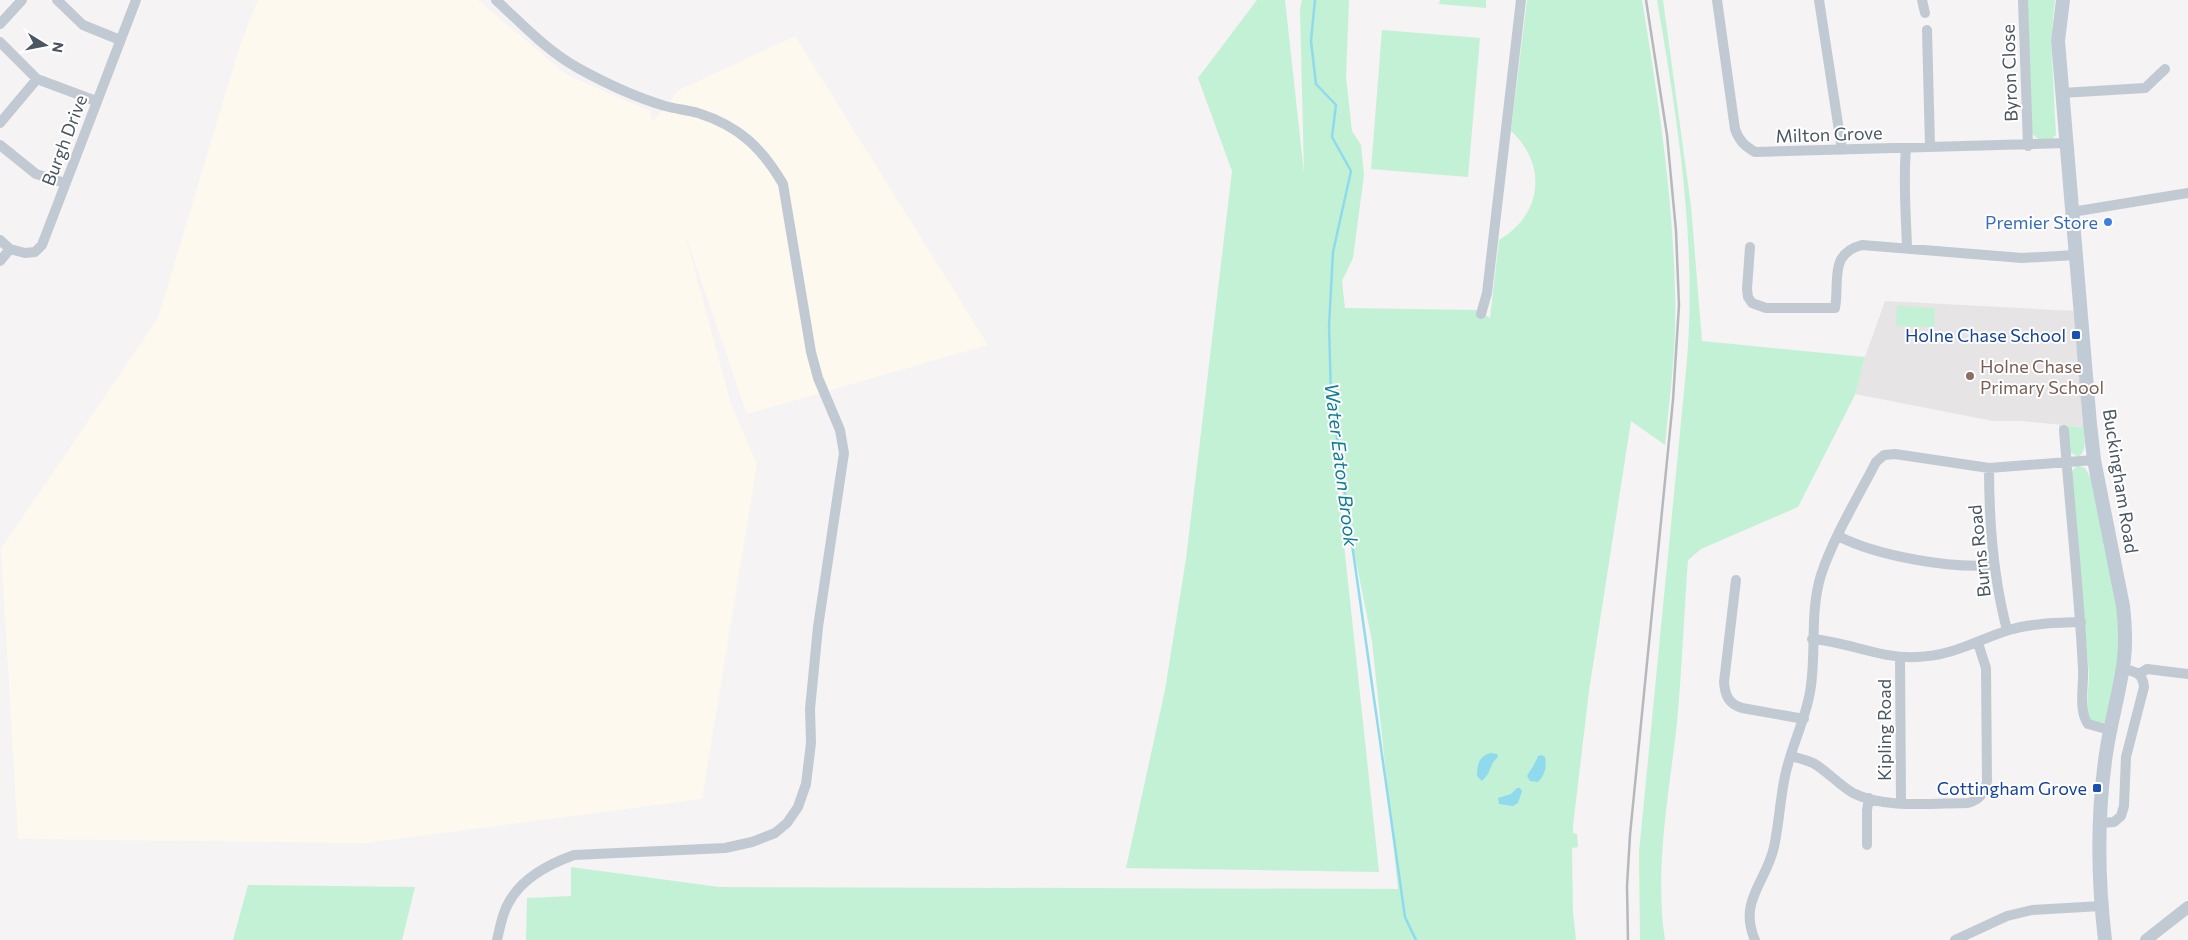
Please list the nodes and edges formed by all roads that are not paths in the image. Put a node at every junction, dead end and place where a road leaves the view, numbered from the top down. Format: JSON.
{"nodes":[{"id":1,"x":22,"y":0,"type":"edge"},
{"id":2,"x":57,"y":0,"type":"edge"},
{"id":3,"x":136,"y":0,"type":"edge"},
{"id":4,"x":496,"y":0,"type":"edge"},
{"id":5,"x":1521,"y":0,"type":"edge"},
{"id":6,"x":1718,"y":0,"type":"edge"},
{"id":7,"x":1819,"y":0,"type":"edge"},
{"id":8,"x":1922,"y":0,"type":"edge"},
{"id":9,"x":2023,"y":0,"type":"edge"},
{"id":10,"x":2063,"y":0,"type":"edge"},
{"id":11,"x":1925,"y":13,"type":"dead end"},
{"id":12,"x":0,"y":24,"type":"edge"},
{"id":13,"x":1927,"y":30,"type":"dead end"},
{"id":14,"x":120,"y":40,"type":"junction"},
{"id":15,"x":0,"y":42,"type":"edge"},
{"id":16,"x":2165,"y":69,"type":"dead end"},
{"id":17,"x":37,"y":79,"type":"junction"},
{"id":18,"x":2062,"y":93,"type":"junction"},
{"id":19,"x":96,"y":101,"type":"junction"},
{"id":20,"x":0,"y":123,"type":"edge"},
{"id":21,"x":2067,"y":144,"type":"junction"},
{"id":22,"x":0,"y":145,"type":"edge"},
{"id":23,"x":2028,"y":146,"type":"junction"},
{"id":24,"x":1930,"y":147,"type":"junction"},
{"id":25,"x":1906,"y":148,"type":"junction"},
{"id":26,"x":1842,"y":150,"type":"junction"},
{"id":27,"x":64,"y":183,"type":"junction"},
{"id":28,"x":2188,"y":193,"type":"edge"},
{"id":29,"x":2072,"y":212,"type":"junction"},
{"id":30,"x":0,"y":240,"type":"edge"},
{"id":31,"x":1750,"y":247,"type":"dead end"},
{"id":32,"x":1907,"y":248,"type":"junction"},
{"id":33,"x":10,"y":249,"type":"junction"},
{"id":34,"x":2076,"y":255,"type":"junction"},
{"id":35,"x":0,"y":261,"type":"edge"},
{"id":36,"x":1481,"y":314,"type":"dead end"},
{"id":37,"x":2064,"y":430,"type":"dead end"},
{"id":38,"x":2094,"y":460,"type":"junction"},
{"id":39,"x":2067,"y":463,"type":"junction"},
{"id":40,"x":1989,"y":468,"type":"junction"},
{"id":41,"x":1838,"y":536,"type":"junction"},
{"id":42,"x":1994,"y":565,"type":"junction"},
{"id":43,"x":1736,"y":580,"type":"dead end"},
{"id":44,"x":2081,"y":622,"type":"junction"},
{"id":45,"x":2007,"y":630,"type":"junction"},
{"id":46,"x":1812,"y":640,"type":"junction"},
{"id":47,"x":1978,"y":643,"type":"junction"},
{"id":48,"x":1900,"y":657,"type":"junction"},
{"id":49,"x":2122,"y":669,"type":"junction"},
{"id":50,"x":2139,"y":674,"type":"junction"},
{"id":51,"x":2188,"y":674,"type":"edge"},
{"id":52,"x":1804,"y":719,"type":"junction"},
{"id":53,"x":2110,"y":730,"type":"junction"},
{"id":54,"x":1791,"y":756,"type":"junction"},
{"id":55,"x":1869,"y":798,"type":"junction"},
{"id":56,"x":1901,"y":803,"type":"junction"},
{"id":57,"x":2100,"y":823,"type":"junction"},
{"id":58,"x":1867,"y":845,"type":"dead end"},
{"id":59,"x":2101,"y":906,"type":"junction"},
{"id":60,"x":2188,"y":907,"type":"edge"},
{"id":61,"x":497,"y":940,"type":"edge"},
{"id":62,"x":1755,"y":940,"type":"edge"},
{"id":63,"x":1954,"y":940,"type":"edge"},
{"id":64,"x":2105,"y":940,"type":"edge"},
{"id":65,"x":2146,"y":940,"type":"edge"}],
"edges":[{"from":1,"to":12,"type":"street"},
{"from":2,"to":14,"type":"street"},
{"from":3,"to":14,"type":"street","name":"Burgh Drive"},
{"from":4,"to":61,"type":"street"},
{"from":5,"to":36,"type":"street"},
{"from":6,"to":26,"type":"street","name":"Milton Grove"},
{"from":7,"to":26,"type":"street"},
{"from":8,"to":11,"type":"street"},
{"from":9,"to":23,"type":"street","name":"Byron Close"},
{"from":10,"to":18,"type":"main road","name":"Buckingham Road"},
{"from":13,"to":24,"type":"street"},
{"from":14,"to":19,"type":"street","name":"Burgh Drive"},
{"from":15,"to":17,"type":"street"},
{"from":16,"to":18,"type":"street"},
{"from":17,"to":19,"type":"street"},
{"from":17,"to":20,"type":"street"},
{"from":18,"to":21,"type":"main road","name":"Buckingham Road"},
{"from":19,"to":27,"type":"street","name":"Burgh Drive"},
{"from":21,"to":23,"type":"street","name":"Milton Grove"},
{"from":21,"to":29,"type":"main road","name":"Buckingham Road"},
{"from":22,"to":27,"type":"street"},
{"from":23,"to":24,"type":"street","name":"Milton Grove"},
{"from":24,"to":25,"type":"street","name":"Milton Grove"},
{"from":25,"to":26,"type":"street","name":"Milton Grove"},
{"from":25,"to":32,"type":"street"},
{"from":27,"to":33,"type":"street","name":"Burgh Drive"},
{"from":28,"to":29,"type":"street"},
{"from":29,"to":34,"type":"main road","name":"Buckingham Road"},
{"from":30,"to":33,"type":"street"},
{"from":31,"to":32,"type":"street"},
{"from":32,"to":34,"type":"street"},
{"from":33,"to":35,"type":"street"},
{"from":34,"to":38,"type":"main road","name":"Buckingham Road"},
{"from":37,"to":39,"type":"street"},
{"from":38,"to":39,"type":"street"},
{"from":38,"to":49,"type":"main road","name":"Buckingham Road"},
{"from":39,"to":40,"type":"street"},
{"from":39,"to":44,"type":"street"},
{"from":40,"to":41,"type":"street"},
{"from":40,"to":42,"type":"street","name":"Burns Road"},
{"from":41,"to":42,"type":"street"},
{"from":41,"to":46,"type":"street"},
{"from":42,"to":45,"type":"street","name":"Burns Road"},
{"from":43,"to":52,"type":"street"},
{"from":44,"to":45,"type":"street"},
{"from":44,"to":53,"type":"street"},
{"from":45,"to":47,"type":"street"},
{"from":46,"to":48,"type":"street"},
{"from":46,"to":52,"type":"street"},
{"from":47,"to":48,"type":"street"},
{"from":47,"to":56,"type":"street"},
{"from":48,"to":56,"type":"street","name":"Kipling Road"},
{"from":49,"to":50,"type":"street"},
{"from":49,"to":53,"type":"main road","name":"Buckingham Road"},
{"from":50,"to":51,"type":"street"},
{"from":50,"to":57,"type":"street"},
{"from":52,"to":54,"type":"street"},
{"from":53,"to":57,"type":"main road","name":"Buckingham Road"},
{"from":54,"to":55,"type":"street"},
{"from":54,"to":62,"type":"street"},
{"from":55,"to":56,"type":"street"},
{"from":55,"to":58,"type":"street"},
{"from":57,"to":59,"type":"main road","name":"Buckingham Road"},
{"from":59,"to":63,"type":"street"},
{"from":59,"to":64,"type":"main road","name":"Buckingham Road"},
{"from":60,"to":65,"type":"street"}]}
